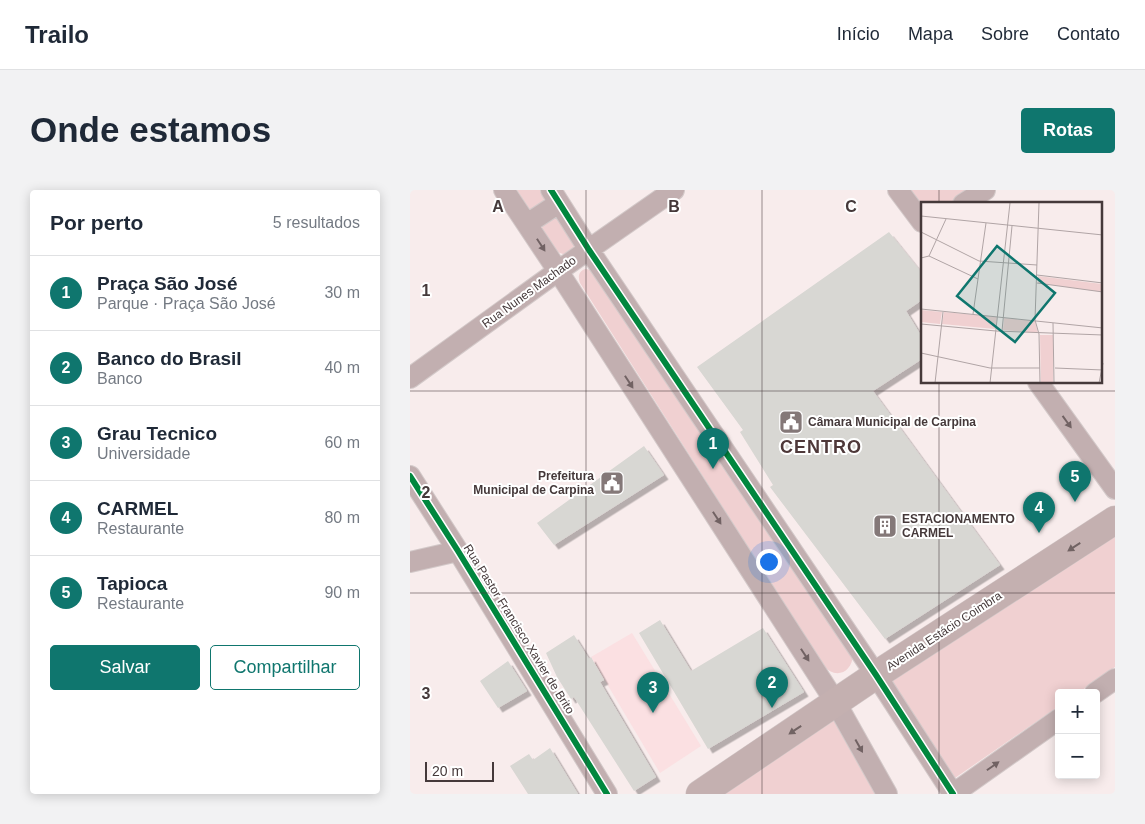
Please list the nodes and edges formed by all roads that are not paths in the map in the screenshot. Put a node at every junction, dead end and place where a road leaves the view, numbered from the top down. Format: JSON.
{"nodes":[{"id":1,"x":674,"y":190,"type":"edge"},
{"id":2,"x":898,"y":190,"type":"edge"},
{"id":3,"x":985,"y":190,"type":"edge"},
{"id":4,"x":507,"y":191,"type":"edge"},
{"id":5,"x":555,"y":197,"type":"edge"},
{"id":6,"x":966,"y":202,"type":"edge"},
{"id":7,"x":921,"y":221,"type":"edge"},
{"id":8,"x":527,"y":224,"type":"junction"},
{"id":9,"x":589,"y":250,"type":"junction"},
{"id":10,"x":558,"y":271,"type":"junction"},
{"id":11,"x":410,"y":378,"type":"edge"},
{"id":12,"x":1039,"y":384,"type":"edge"},
{"id":13,"x":410,"y":476,"type":"edge"},
{"id":14,"x":1115,"y":489,"type":"edge"},
{"id":15,"x":1115,"y":520,"type":"edge"},
{"id":16,"x":458,"y":551,"type":"junction"},
{"id":17,"x":410,"y":562,"type":"edge"},
{"id":18,"x":876,"y":675,"type":"junction"},
{"id":19,"x":1115,"y":679,"type":"edge"},
{"id":20,"x":1100,"y":690,"type":"edge"},
{"id":21,"x":836,"y":703,"type":"junction"},
{"id":22,"x":1055,"y":722,"type":"edge"},
{"id":23,"x":607,"y":794,"type":"edge"},
{"id":24,"x":700,"y":794,"type":"edge"},
{"id":25,"x":887,"y":794,"type":"edge"},
{"id":26,"x":953,"y":794,"type":"edge"}],
"edges":[{"from":1,"to":9,"type":"street","name":"Rua Nunes Machado"},
{"from":2,"to":7,"type":"street"},
{"from":3,"to":6,"type":"street"},
{"from":4,"to":8,"type":"street"},
{"from":5,"to":8,"type":"street"},
{"from":5,"to":9,"type":"street"},
{"from":8,"to":10,"type":"street","one_way":true},
{"from":9,"to":10,"type":"street","name":"Rua Nunes Machado"},
{"from":9,"to":18,"type":"street"},
{"from":10,"to":11,"type":"street","name":"Rua Nunes Machado"},
{"from":10,"to":21,"type":"street","one_way":true},
{"from":12,"to":14,"type":"street","one_way":true},
{"from":13,"to":16,"type":"street","name":"Rua Pastor Francisco Xavier de Brito"},
{"from":15,"to":18,"type":"main road","name":"Avenida Estácio Coimbra","one_way":true},
{"from":16,"to":17,"type":"street"},
{"from":16,"to":23,"type":"street","name":"Rua Pastor Francisco Xavier de Brito"},
{"from":18,"to":21,"type":"main road","name":"Avenida Estácio Coimbra"},
{"from":18,"to":26,"type":"street"},
{"from":19,"to":20,"type":"street"},
{"from":21,"to":24,"type":"main road","name":"Avenida Estácio Coimbra","one_way":true},
{"from":21,"to":25,"type":"street","one_way":true},
{"from":26,"to":22,"type":"street","one_way":true}]}
